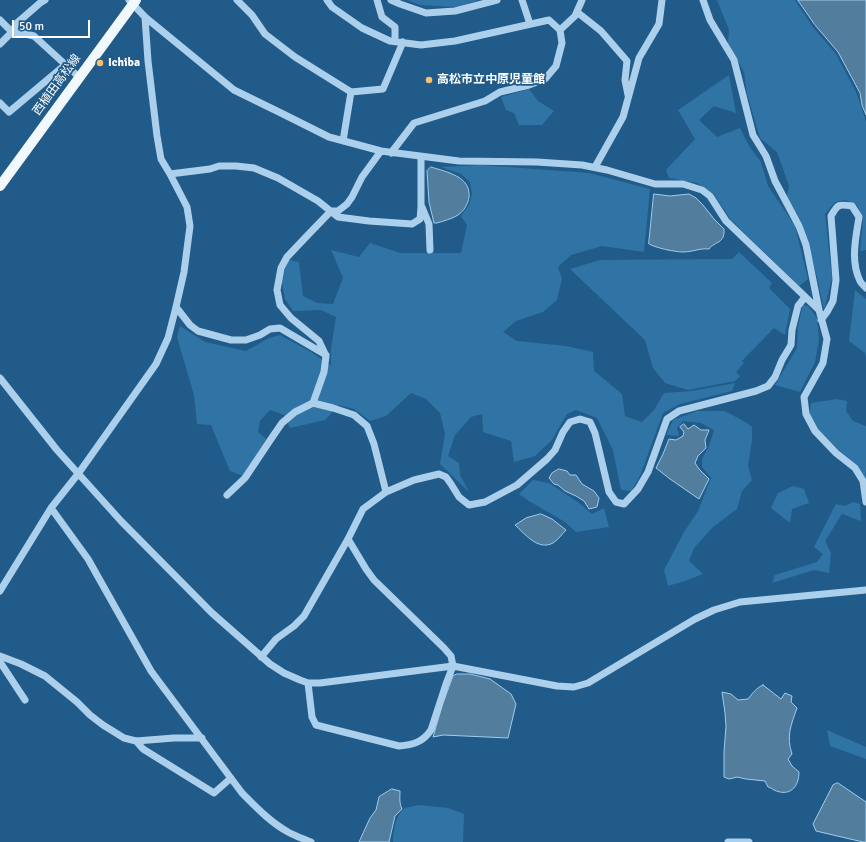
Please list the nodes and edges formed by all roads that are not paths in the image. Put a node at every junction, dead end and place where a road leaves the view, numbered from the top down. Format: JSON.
{"nodes":[{"id":1,"x":45,"y":0,"type":"edge"},
{"id":2,"x":237,"y":0,"type":"edge"},
{"id":3,"x":327,"y":0,"type":"edge"},
{"id":4,"x":377,"y":0,"type":"edge"},
{"id":5,"x":392,"y":0,"type":"edge"},
{"id":6,"x":496,"y":0,"type":"edge"},
{"id":7,"x":522,"y":0,"type":"edge"},
{"id":8,"x":582,"y":0,"type":"edge"},
{"id":9,"x":662,"y":0,"type":"edge"},
{"id":10,"x":703,"y":0,"type":"edge"},
{"id":11,"x":133,"y":1,"type":"edge"},
{"id":12,"x":577,"y":12,"type":"junction"},
{"id":13,"x":145,"y":17,"type":"junction"},
{"id":14,"x":0,"y":20,"type":"edge"},
{"id":15,"x":530,"y":24,"type":"junction"},
{"id":16,"x":560,"y":30,"type":"junction"},
{"id":17,"x":12,"y":32,"type":"junction"},
{"id":18,"x":395,"y":41,"type":"junction"},
{"id":19,"x":403,"y":42,"type":"junction"},
{"id":20,"x":0,"y":44,"type":"edge"},
{"id":21,"x":65,"y":65,"type":"junction"},
{"id":22,"x":79,"y":77,"type":"junction"},
{"id":23,"x":351,"y":92,"type":"junction"},
{"id":24,"x":628,"y":97,"type":"junction"},
{"id":25,"x":0,"y":103,"type":"edge"},
{"id":26,"x":343,"y":141,"type":"junction"},
{"id":27,"x":381,"y":151,"type":"junction"},
{"id":28,"x":391,"y":153,"type":"junction"},
{"id":29,"x":422,"y":157,"type":"junction"},
{"id":30,"x":595,"y":167,"type":"junction"},
{"id":31,"x":170,"y":174,"type":"junction"},
{"id":32,"x":0,"y":186,"type":"edge"},
{"id":33,"x":422,"y":207,"type":"junction"},
{"id":34,"x":331,"y":211,"type":"junction"},
{"id":35,"x":430,"y":250,"type":"dead end"},
{"id":36,"x":866,"y":288,"type":"edge"},
{"id":37,"x":805,"y":297,"type":"junction"},
{"id":38,"x":176,"y":307,"type":"junction"},
{"id":39,"x":819,"y":310,"type":"junction"},
{"id":40,"x":821,"y":320,"type":"junction"},
{"id":41,"x":326,"y":356,"type":"junction"},
{"id":42,"x":0,"y":378,"type":"edge"},
{"id":43,"x":313,"y":403,"type":"junction"},
{"id":44,"x":78,"y":474,"type":"junction"},
{"id":45,"x":386,"y":492,"type":"junction"},
{"id":46,"x":227,"y":495,"type":"dead end"},
{"id":47,"x":866,"y":502,"type":"edge"},
{"id":48,"x":51,"y":508,"type":"junction"},
{"id":49,"x":348,"y":539,"type":"junction"},
{"id":50,"x":866,"y":590,"type":"edge"},
{"id":51,"x":0,"y":591,"type":"edge"},
{"id":52,"x":0,"y":656,"type":"edge"},
{"id":53,"x":261,"y":657,"type":"junction"},
{"id":54,"x":0,"y":662,"type":"edge"},
{"id":55,"x":453,"y":666,"type":"junction"},
{"id":56,"x":308,"y":683,"type":"junction"},
{"id":57,"x":25,"y":700,"type":"dead end"},
{"id":58,"x":202,"y":738,"type":"junction"},
{"id":59,"x":136,"y":741,"type":"junction"},
{"id":60,"x":231,"y":778,"type":"junction"},
{"id":61,"x":311,"y":842,"type":"edge"},
{"id":62,"x":728,"y":842,"type":"edge"},
{"id":63,"x":749,"y":842,"type":"edge"}],
"edges":[{"from":1,"to":17,"type":"street"},
{"from":2,"to":23,"type":"street"},
{"from":3,"to":18,"type":"street"},
{"from":4,"to":18,"type":"street"},
{"from":5,"to":6,"type":"street"},
{"from":7,"to":15,"type":"street"},
{"from":8,"to":12,"type":"street"},
{"from":9,"to":24,"type":"street"},
{"from":10,"to":39,"type":"street"},
{"from":11,"to":13,"type":"street"},
{"from":11,"to":22,"type":"main road","name":"西植田高松線"},
{"from":12,"to":16,"type":"street"},
{"from":12,"to":24,"type":"street"},
{"from":13,"to":26,"type":"street"},
{"from":13,"to":31,"type":"street"},
{"from":14,"to":17,"type":"street"},
{"from":15,"to":16,"type":"street"},
{"from":15,"to":19,"type":"street"},
{"from":16,"to":28,"type":"street"},
{"from":17,"to":20,"type":"street"},
{"from":17,"to":21,"type":"street"},
{"from":18,"to":19,"type":"street"},
{"from":19,"to":23,"type":"street"},
{"from":21,"to":22,"type":"street"},
{"from":21,"to":25,"type":"street"},
{"from":22,"to":32,"type":"main road","name":"西植田高松線"},
{"from":23,"to":26,"type":"street"},
{"from":24,"to":30,"type":"street"},
{"from":26,"to":27,"type":"street"},
{"from":27,"to":28,"type":"street"},
{"from":27,"to":34,"type":"street"},
{"from":28,"to":29,"type":"street"},
{"from":29,"to":30,"type":"street"},
{"from":29,"to":33,"type":"street"},
{"from":30,"to":37,"type":"street"},
{"from":31,"to":34,"type":"street"},
{"from":31,"to":38,"type":"street"},
{"from":33,"to":34,"type":"street"},
{"from":33,"to":35,"type":"street"},
{"from":34,"to":41,"type":"street"},
{"from":36,"to":40,"type":"street"},
{"from":37,"to":39,"type":"street"},
{"from":37,"to":45,"type":"street"},
{"from":38,"to":41,"type":"street"},
{"from":38,"to":44,"type":"street"},
{"from":39,"to":40,"type":"street"},
{"from":40,"to":47,"type":"street"},
{"from":41,"to":43,"type":"street"},
{"from":42,"to":44,"type":"street"},
{"from":43,"to":45,"type":"street"},
{"from":43,"to":46,"type":"street"},
{"from":44,"to":48,"type":"street"},
{"from":44,"to":53,"type":"street"},
{"from":45,"to":49,"type":"street"},
{"from":48,"to":51,"type":"street"},
{"from":48,"to":58,"type":"street"},
{"from":49,"to":53,"type":"street"},
{"from":49,"to":55,"type":"street"},
{"from":50,"to":55,"type":"street"},
{"from":52,"to":59,"type":"street"},
{"from":53,"to":56,"type":"street"},
{"from":54,"to":57,"type":"street"},
{"from":55,"to":56,"type":"street"},
{"from":55,"to":56,"type":"street"},
{"from":58,"to":59,"type":"street"},
{"from":58,"to":60,"type":"street"},
{"from":59,"to":60,"type":"street"},
{"from":60,"to":61,"type":"street"},
{"from":62,"to":63,"type":"street"}]}
